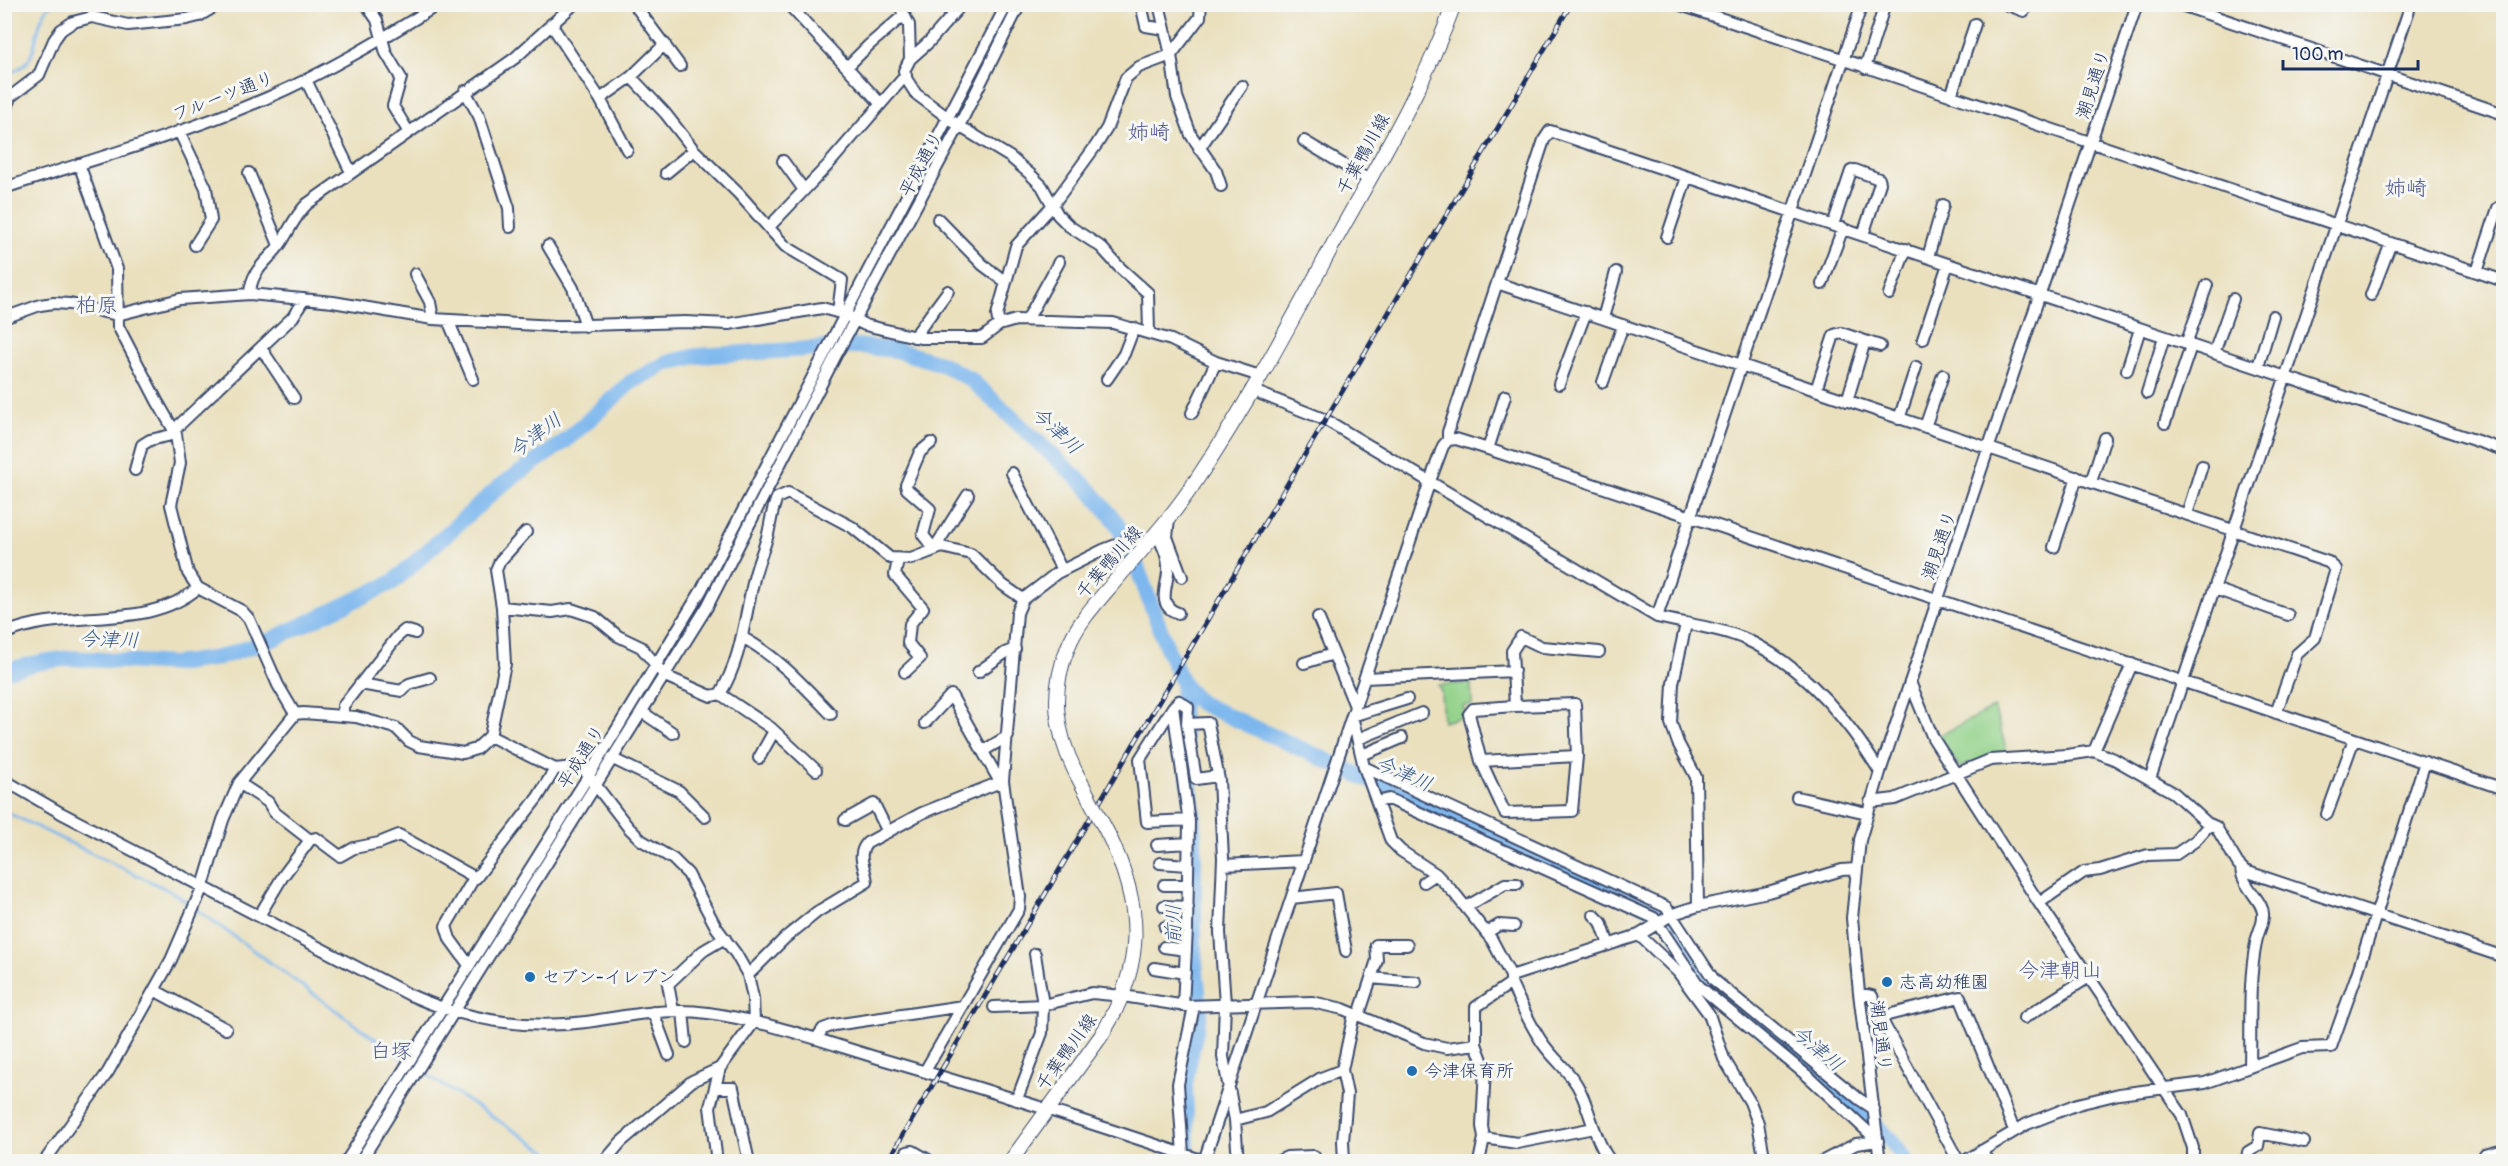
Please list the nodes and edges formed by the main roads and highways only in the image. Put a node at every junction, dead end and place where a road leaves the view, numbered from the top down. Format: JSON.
{"nodes":[{"id":1,"x":1454,"y":4,"type":"edge"},
{"id":2,"x":1010,"y":1161,"type":"edge"}],
"edges":[{"from":1,"to":2,"type":"main road","name":"千葉鴨川線","bridge":true}]}
